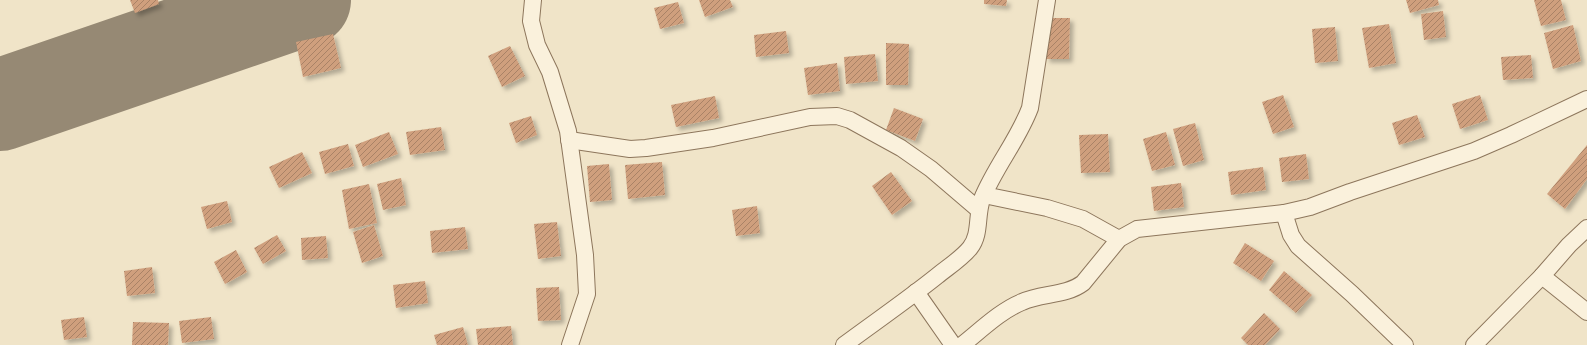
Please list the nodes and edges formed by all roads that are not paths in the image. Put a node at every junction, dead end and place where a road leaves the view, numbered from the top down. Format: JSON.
{"nodes":[{"id":1,"x":533,"y":0,"type":"edge"},
{"id":2,"x":1047,"y":0,"type":"edge"},
{"id":3,"x":1587,"y":99,"type":"edge"},
{"id":4,"x":569,"y":140,"type":"junction"},
{"id":5,"x":984,"y":195,"type":"junction"},
{"id":6,"x":979,"y":210,"type":"junction"},
{"id":7,"x":1284,"y":213,"type":"junction"},
{"id":8,"x":1587,"y":228,"type":"edge"},
{"id":9,"x":1119,"y":238,"type":"junction"},
{"id":10,"x":1542,"y":276,"type":"junction"},
{"id":11,"x":916,"y":292,"type":"junction"},
{"id":12,"x":1587,"y":312,"type":"edge"},
{"id":13,"x":570,"y":345,"type":"edge"},
{"id":14,"x":844,"y":345,"type":"edge"},
{"id":15,"x":953,"y":345,"type":"edge"},
{"id":16,"x":962,"y":345,"type":"edge"},
{"id":17,"x":1405,"y":345,"type":"edge"},
{"id":18,"x":1474,"y":345,"type":"edge"}],
"edges":[{"from":1,"to":4,"type":"street"},
{"from":2,"to":5,"type":"street"},
{"from":3,"to":7,"type":"street"},
{"from":4,"to":6,"type":"street"},
{"from":4,"to":13,"type":"street"},
{"from":5,"to":6,"type":"street"},
{"from":5,"to":9,"type":"street"},
{"from":6,"to":11,"type":"street"},
{"from":7,"to":9,"type":"street"},
{"from":7,"to":17,"type":"street"},
{"from":8,"to":10,"type":"street"},
{"from":9,"to":16,"type":"street"},
{"from":10,"to":12,"type":"street"},
{"from":10,"to":18,"type":"street"},
{"from":11,"to":14,"type":"street"},
{"from":11,"to":15,"type":"street"}]}
